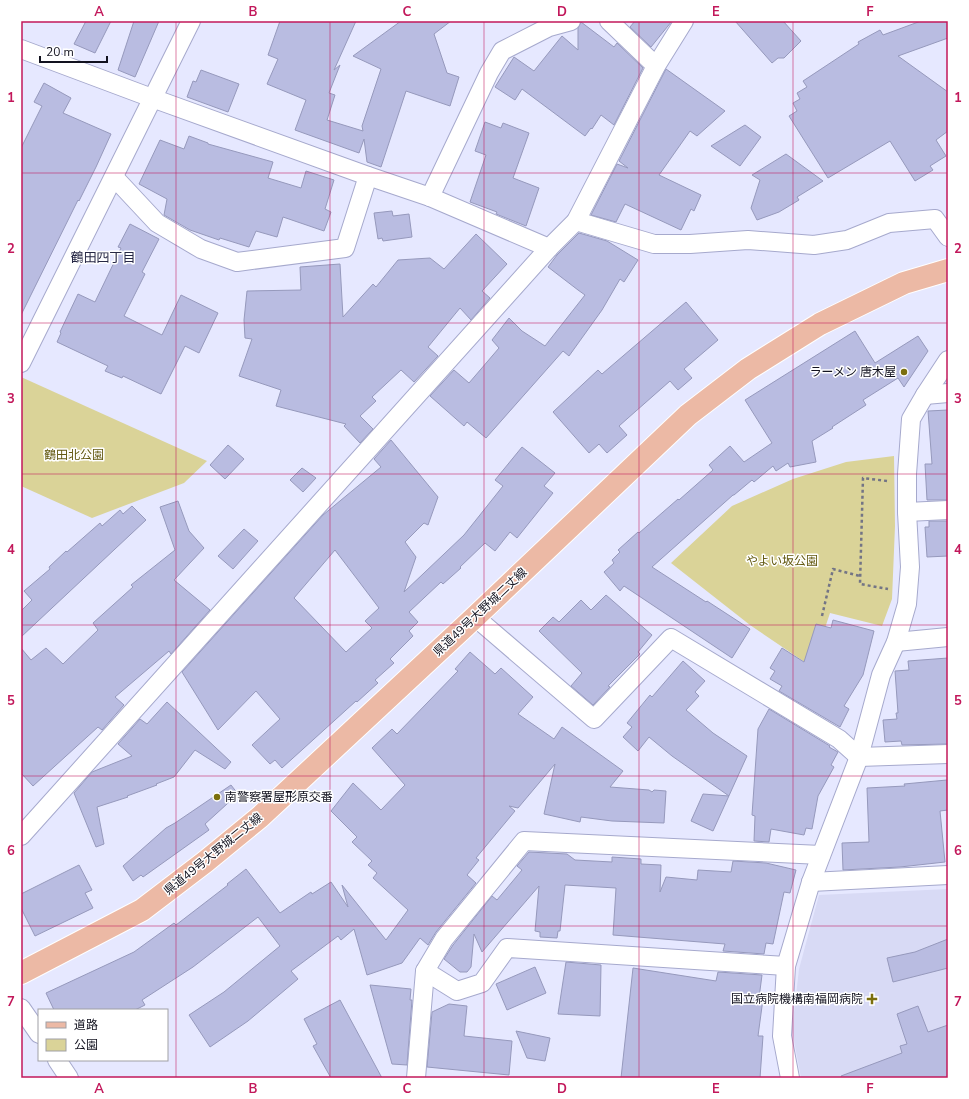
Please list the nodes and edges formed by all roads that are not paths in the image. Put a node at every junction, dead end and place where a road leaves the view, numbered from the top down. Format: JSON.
{"nodes":[{"id":1,"x":191,"y":21,"type":"edge"},
{"id":2,"x":571,"y":21,"type":"edge"},
{"id":3,"x":609,"y":21,"type":"edge"},
{"id":4,"x":684,"y":21,"type":"edge"},
{"id":5,"x":22,"y":52,"type":"edge"},
{"id":6,"x":656,"y":66,"type":"junction"},
{"id":7,"x":152,"y":98,"type":"junction"},
{"id":8,"x":368,"y":176,"type":"junction"},
{"id":9,"x":114,"y":177,"type":"junction"},
{"id":10,"x":430,"y":197,"type":"junction"},
{"id":11,"x":576,"y":221,"type":"junction"},
{"id":12,"x":948,"y":237,"type":"edge"},
{"id":13,"x":549,"y":248,"type":"junction"},
{"id":14,"x":948,"y":270,"type":"edge"},
{"id":15,"x":948,"y":360,"type":"edge"},
{"id":16,"x":21,"y":363,"type":"edge"},
{"id":17,"x":948,"y":393,"type":"edge"},
{"id":18,"x":925,"y":394,"type":"junction"},
{"id":19,"x":948,"y":510,"type":"edge"},
{"id":20,"x":907,"y":512,"type":"junction"},
{"id":21,"x":475,"y":617,"type":"junction"},
{"id":22,"x":948,"y":636,"type":"edge"},
{"id":23,"x":896,"y":642,"type":"junction"},
{"id":24,"x":948,"y":754,"type":"edge"},
{"id":25,"x":859,"y":757,"type":"junction"},
{"id":26,"x":21,"y":836,"type":"edge"},
{"id":27,"x":821,"y":855,"type":"junction"},
{"id":28,"x":948,"y":874,"type":"edge"},
{"id":29,"x":811,"y":882,"type":"junction"},
{"id":30,"x":786,"y":966,"type":"junction"},
{"id":31,"x":425,"y":971,"type":"junction"},
{"id":32,"x":21,"y":973,"type":"edge"},
{"id":33,"x":21,"y":1008,"type":"edge"},
{"id":34,"x":38,"y":1033,"type":"edge"},
{"id":35,"x":58,"y":1061,"type":"edge"},
{"id":36,"x":69,"y":1078,"type":"edge"},
{"id":37,"x":416,"y":1078,"type":"edge"},
{"id":38,"x":790,"y":1078,"type":"edge"}],
"edges":[{"from":1,"to":7,"type":"street"},
{"from":2,"to":10,"type":"street"},
{"from":3,"to":6,"type":"street"},
{"from":4,"to":6,"type":"street"},
{"from":5,"to":7,"type":"street"},
{"from":6,"to":11,"type":"street"},
{"from":7,"to":8,"type":"street"},
{"from":7,"to":9,"type":"street"},
{"from":8,"to":9,"type":"street"},
{"from":8,"to":10,"type":"street"},
{"from":9,"to":16,"type":"street"},
{"from":10,"to":13,"type":"street"},
{"from":11,"to":12,"type":"street"},
{"from":11,"to":13,"type":"street"},
{"from":13,"to":26,"type":"street"},
{"from":14,"to":21,"type":"main road","name":"県道49号大野城二丈線"},
{"from":15,"to":18,"type":"street"},
{"from":17,"to":18,"type":"street"},
{"from":18,"to":20,"type":"street"},
{"from":19,"to":20,"type":"street"},
{"from":20,"to":23,"type":"street"},
{"from":21,"to":25,"type":"street"},
{"from":21,"to":32,"type":"main road","name":"県道49号大野城二丈線"},
{"from":22,"to":23,"type":"street"},
{"from":23,"to":25,"type":"street"},
{"from":24,"to":25,"type":"street"},
{"from":25,"to":27,"type":"street"},
{"from":27,"to":29,"type":"street"},
{"from":27,"to":31,"type":"street"},
{"from":28,"to":29,"type":"street"},
{"from":29,"to":30,"type":"street"},
{"from":30,"to":31,"type":"street"},
{"from":30,"to":38,"type":"street"},
{"from":31,"to":37,"type":"street"},
{"from":33,"to":34,"type":"street"},
{"from":35,"to":36,"type":"street"}]}
